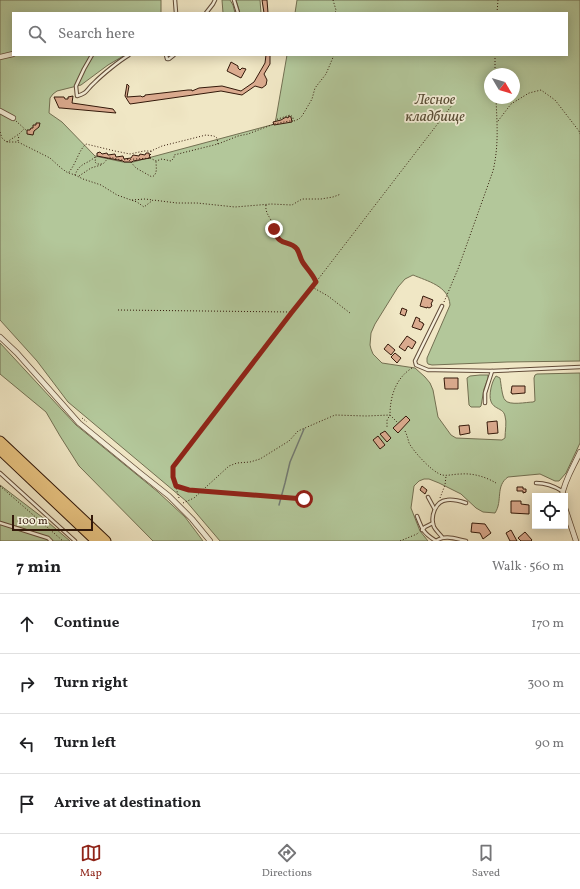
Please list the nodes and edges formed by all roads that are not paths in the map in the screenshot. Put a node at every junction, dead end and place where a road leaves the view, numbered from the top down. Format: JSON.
{"nodes":[{"id":1,"x":175,"y":0,"type":"edge"},
{"id":2,"x":215,"y":0,"type":"edge"},
{"id":3,"x":234,"y":0,"type":"edge"},
{"id":4,"x":176,"y":12,"type":"edge"},
{"id":5,"x":207,"y":12,"type":"edge"},
{"id":6,"x":238,"y":12,"type":"edge"},
{"id":7,"x":12,"y":54,"type":"edge"},
{"id":8,"x":91,"y":56,"type":"edge"},
{"id":9,"x":128,"y":56,"type":"edge"},
{"id":10,"x":0,"y":57,"type":"edge"},
{"id":11,"x":0,"y":111,"type":"edge"},
{"id":12,"x":13,"y":118,"type":"road end"},
{"id":13,"x":442,"y":306,"type":"road end"},
{"id":14,"x":0,"y":337,"type":"edge"},
{"id":15,"x":580,"y":367,"type":"edge"},
{"id":16,"x":492,"y":370,"type":"junction"},
{"id":17,"x":485,"y":403,"type":"dead end"},
{"id":18,"x":0,"y":441,"type":"edge"},
{"id":19,"x":0,"y":450,"type":"edge"},
{"id":20,"x":580,"y":452,"type":"edge"},
{"id":21,"x":0,"y":473,"type":"edge"},
{"id":22,"x":536,"y":483,"type":"dead end"},
{"id":23,"x":561,"y":493,"type":"edge"},
{"id":24,"x":562,"y":493,"type":"edge"},
{"id":25,"x":428,"y":496,"type":"dead end"},
{"id":26,"x":466,"y":503,"type":"dead end"},
{"id":27,"x":434,"y":509,"type":"junction"},
{"id":28,"x":417,"y":516,"type":"dead end"},
{"id":29,"x":568,"y":516,"type":"edge"},
{"id":30,"x":0,"y":523,"type":"edge"},
{"id":31,"x":433,"y":523,"type":"junction"},
{"id":32,"x":422,"y":530,"type":"junction"},
{"id":33,"x":442,"y":537,"type":"junction"},
{"id":34,"x":577,"y":538,"type":"edge"},
{"id":35,"x":51,"y":541,"type":"edge"},
{"id":36,"x":75,"y":541,"type":"edge"},
{"id":37,"x":96,"y":541,"type":"edge"},
{"id":38,"x":106,"y":541,"type":"edge"},
{"id":39,"x":210,"y":541,"type":"edge"},
{"id":40,"x":436,"y":541,"type":"edge"},
{"id":41,"x":466,"y":541,"type":"edge"}],
"edges":[{"from":1,"to":4,"type":"lane"},
{"from":2,"to":5,"type":"lane"},
{"from":3,"to":6,"type":"lane"},
{"from":7,"to":10,"type":"street"},
{"from":8,"to":9,"type":"lane"},
{"from":11,"to":12,"type":"street"},
{"from":13,"to":16,"type":"lane"},
{"from":14,"to":39,"type":"street"},
{"from":15,"to":16,"type":"lane"},
{"from":16,"to":17,"type":"lane"},
{"from":18,"to":38,"type":"highway"},
{"from":19,"to":37,"type":"highway"},
{"from":20,"to":24,"type":"street"},
{"from":21,"to":36,"type":"lane"},
{"from":22,"to":23,"type":"lane"},
{"from":25,"to":27,"type":"lane"},
{"from":26,"to":27,"type":"lane"},
{"from":27,"to":31,"type":"lane"},
{"from":28,"to":32,"type":"lane"},
{"from":29,"to":34,"type":"street"},
{"from":30,"to":35,"type":"lane"},
{"from":31,"to":32,"type":"lane"},
{"from":31,"to":33,"type":"lane"},
{"from":32,"to":40,"type":"lane"},
{"from":33,"to":40,"type":"lane"},
{"from":33,"to":41,"type":"lane"}]}
